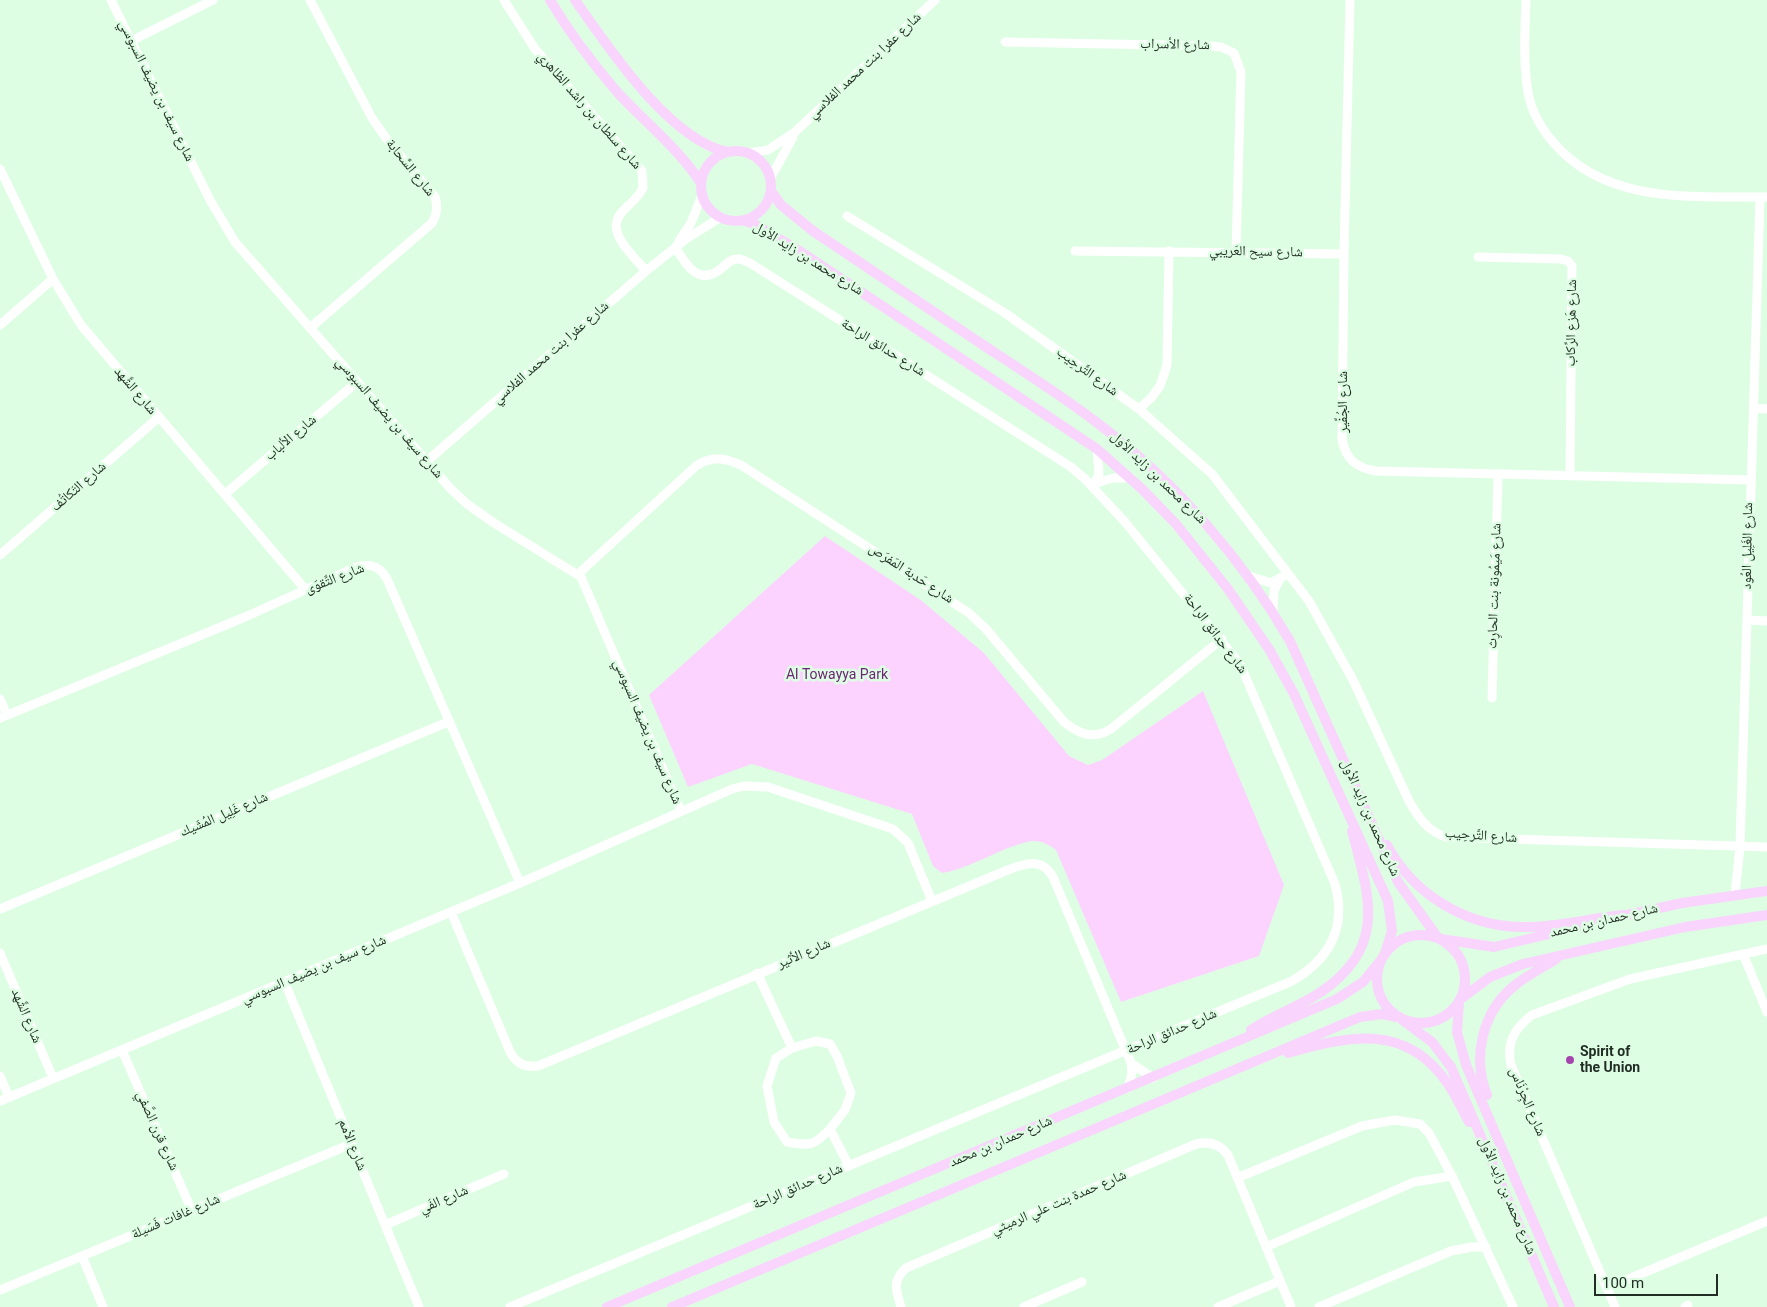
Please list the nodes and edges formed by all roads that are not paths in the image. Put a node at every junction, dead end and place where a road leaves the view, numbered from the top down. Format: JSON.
{"nodes":[{"id":1,"x":110,"y":0,"type":"edge"},
{"id":2,"x":213,"y":0,"type":"edge"},
{"id":3,"x":310,"y":0,"type":"edge"},
{"id":4,"x":504,"y":0,"type":"edge"},
{"id":5,"x":550,"y":0,"type":"edge"},
{"id":6,"x":576,"y":0,"type":"edge"},
{"id":7,"x":935,"y":0,"type":"edge"},
{"id":8,"x":1350,"y":0,"type":"edge"},
{"id":9,"x":1526,"y":0,"type":"edge"},
{"id":10,"x":131,"y":41,"type":"junction"},
{"id":11,"x":1005,"y":42,"type":"dead end"},
{"id":12,"x":795,"y":132,"type":"junction"},
{"id":13,"x":728,"y":152,"type":"junction"},
{"id":14,"x":748,"y":153,"type":"junction"},
{"id":15,"x":0,"y":170,"type":"edge"},
{"id":16,"x":770,"y":179,"type":"junction"},
{"id":17,"x":701,"y":183,"type":"junction"},
{"id":18,"x":771,"y":191,"type":"junction"},
{"id":19,"x":702,"y":195,"type":"junction"},
{"id":20,"x":1764,"y":197,"type":"edge"},
{"id":21,"x":847,"y":216,"type":"dead end"},
{"id":22,"x":721,"y":217,"type":"junction"},
{"id":23,"x":743,"y":220,"type":"junction"},
{"id":24,"x":675,"y":247,"type":"junction"},
{"id":25,"x":1075,"y":250,"type":"dead end"},
{"id":26,"x":1169,"y":251,"type":"junction"},
{"id":27,"x":1236,"y":252,"type":"junction"},
{"id":28,"x":1344,"y":254,"type":"junction"},
{"id":29,"x":1478,"y":257,"type":"dead end"},
{"id":30,"x":646,"y":271,"type":"junction"},
{"id":31,"x":53,"y":279,"type":"junction"},
{"id":32,"x":0,"y":325,"type":"edge"},
{"id":33,"x":310,"y":328,"type":"junction"},
{"id":34,"x":357,"y":382,"type":"junction"},
{"id":35,"x":1754,"y":408,"type":"junction"},
{"id":36,"x":1139,"y":409,"type":"junction"},
{"id":37,"x":1767,"y":409,"type":"edge"},
{"id":38,"x":158,"y":418,"type":"junction"},
{"id":39,"x":1097,"y":449,"type":"junction"},
{"id":40,"x":427,"y":460,"type":"junction"},
{"id":41,"x":1498,"y":474,"type":"junction"},
{"id":42,"x":1570,"y":476,"type":"junction"},
{"id":43,"x":1130,"y":478,"type":"junction"},
{"id":44,"x":1750,"y":480,"type":"junction"},
{"id":45,"x":1095,"y":484,"type":"junction"},
{"id":46,"x":225,"y":494,"type":"junction"},
{"id":47,"x":0,"y":555,"type":"edge"},
{"id":48,"x":578,"y":574,"type":"junction"},
{"id":49,"x":1245,"y":574,"type":"junction"},
{"id":50,"x":1284,"y":577,"type":"junction"},
{"id":51,"x":305,"y":589,"type":"junction"},
{"id":52,"x":1273,"y":611,"type":"junction"},
{"id":53,"x":1747,"y":620,"type":"junction"},
{"id":54,"x":1767,"y":621,"type":"edge"},
{"id":55,"x":1222,"y":639,"type":"junction"},
{"id":56,"x":1492,"y":698,"type":"dead end"},
{"id":57,"x":0,"y":700,"type":"edge"},
{"id":58,"x":3,"y":717,"type":"edge"},
{"id":59,"x":448,"y":722,"type":"junction"},
{"id":60,"x":1356,"y":785,"type":"junction"},
{"id":61,"x":1338,"y":790,"type":"junction"},
{"id":62,"x":681,"y":811,"type":"junction"},
{"id":63,"x":1740,"y":846,"type":"junction"},
{"id":64,"x":1767,"y":847,"type":"edge"},
{"id":65,"x":520,"y":883,"type":"junction"},
{"id":66,"x":1767,"y":891,"type":"edge"},
{"id":67,"x":1736,"y":895,"type":"junction"},
{"id":68,"x":932,"y":901,"type":"junction"},
{"id":69,"x":0,"y":909,"type":"edge"},
{"id":70,"x":451,"y":912,"type":"junction"},
{"id":71,"x":1624,"y":915,"type":"junction"},
{"id":72,"x":1767,"y":915,"type":"edge"},
{"id":73,"x":1439,"y":939,"type":"junction"},
{"id":74,"x":1767,"y":949,"type":"edge"},
{"id":75,"x":0,"y":953,"type":"edge"},
{"id":76,"x":1564,"y":954,"type":"junction"},
{"id":77,"x":1743,"y":954,"type":"junction"},
{"id":78,"x":1383,"y":957,"type":"junction"},
{"id":79,"x":757,"y":973,"type":"junction"},
{"id":80,"x":285,"y":983,"type":"junction"},
{"id":81,"x":1461,"y":1001,"type":"junction"},
{"id":82,"x":1767,"y":1012,"type":"edge"},
{"id":83,"x":1399,"y":1018,"type":"junction"},
{"id":84,"x":1234,"y":1042,"type":"junction"},
{"id":85,"x":792,"y":1048,"type":"junction"},
{"id":86,"x":122,"y":1050,"type":"junction"},
{"id":87,"x":1126,"y":1051,"type":"junction"},
{"id":88,"x":1131,"y":1063,"type":"junction"},
{"id":89,"x":1239,"y":1068,"type":"junction"},
{"id":90,"x":0,"y":1076,"type":"edge"},
{"id":91,"x":53,"y":1078,"type":"junction"},
{"id":92,"x":1153,"y":1078,"type":"junction"},
{"id":93,"x":1128,"y":1088,"type":"junction"},
{"id":94,"x":9,"y":1097,"type":"junction"},
{"id":95,"x":0,"y":1101,"type":"edge"},
{"id":96,"x":830,"y":1128,"type":"junction"},
{"id":97,"x":1499,"y":1137,"type":"junction"},
{"id":98,"x":1484,"y":1142,"type":"junction"},
{"id":99,"x":351,"y":1144,"type":"junction"},
{"id":100,"x":849,"y":1166,"type":"junction"},
{"id":101,"x":504,"y":1174,"type":"dead end"},
{"id":102,"x":1452,"y":1176,"type":"junction"},
{"id":103,"x":1237,"y":1178,"type":"junction"},
{"id":104,"x":192,"y":1211,"type":"junction"},
{"id":105,"x":1767,"y":1221,"type":"edge"},
{"id":106,"x":385,"y":1225,"type":"junction"},
{"id":107,"x":1266,"y":1247,"type":"junction"},
{"id":108,"x":1486,"y":1247,"type":"junction"},
{"id":109,"x":82,"y":1256,"type":"junction"},
{"id":110,"x":1280,"y":1281,"type":"junction"},
{"id":111,"x":1082,"y":1282,"type":"dead end"},
{"id":112,"x":1607,"y":1288,"type":"junction"},
{"id":113,"x":0,"y":1290,"type":"edge"},
{"id":114,"x":681,"y":1305,"type":"edge"},
{"id":115,"x":103,"y":1307,"type":"edge"},
{"id":116,"x":418,"y":1307,"type":"edge"},
{"id":117,"x":510,"y":1307,"type":"edge"},
{"id":118,"x":607,"y":1307,"type":"edge"},
{"id":119,"x":672,"y":1307,"type":"edge"},
{"id":120,"x":901,"y":1307,"type":"edge"},
{"id":121,"x":1024,"y":1307,"type":"edge"},
{"id":122,"x":1218,"y":1307,"type":"edge"},
{"id":123,"x":1291,"y":1307,"type":"edge"},
{"id":124,"x":1319,"y":1307,"type":"edge"},
{"id":125,"x":1513,"y":1307,"type":"edge"},
{"id":126,"x":1554,"y":1307,"type":"edge"},
{"id":127,"x":1570,"y":1307,"type":"edge"},
{"id":128,"x":1615,"y":1307,"type":"edge"}],
"edges":[{"from":1,"to":10,"type":"street","name":"شارع سيف بن يضيف السبوسي"},
{"from":2,"to":10,"type":"street"},
{"from":3,"to":33,"type":"street","name":"شارع السَّحابة"},
{"from":4,"to":30,"type":"street","name":"شارع سلطان بن راشد الظاهري"},
{"from":5,"to":17,"type":"main road"},
{"from":6,"to":13,"type":"main road"},
{"from":7,"to":12,"type":"street","name":"شارع عفرا بنت محمد الفلاسي"},
{"from":8,"to":28,"type":"street","name":"شارع الجُفِّير"},
{"from":9,"to":20,"type":"street"},
{"from":10,"to":33,"type":"street","name":"شارع سيف بن يضيف السبوسي"},
{"from":11,"to":27,"type":"street","name":"شارع الأسراب"},
{"from":12,"to":14,"type":"street","name":"شارع عفرا بنت محمد الفلاسي"},
{"from":12,"to":16,"type":"street","name":"شارع عفرا بنت محمد الفلاسي"},
{"from":13,"to":14,"type":"main road"},
{"from":13,"to":17,"type":"main road"},
{"from":14,"to":16,"type":"main road"},
{"from":15,"to":31,"type":"street","name":"شارع الشَّهد"},
{"from":16,"to":18,"type":"main road"},
{"from":17,"to":19,"type":"main road"},
{"from":18,"to":23,"type":"main road"},
{"from":18,"to":49,"type":"main road","name":"شارع محمد بن زايد الأول"},
{"from":19,"to":22,"type":"main road"},
{"from":19,"to":24,"type":"street","name":"شارع عفرا بنت محمد الفلاسي"},
{"from":20,"to":35,"type":"street","name":"شارع الغَلِيل العُود"},
{"from":21,"to":36,"type":"street","name":"شارع التَّرحِيب"},
{"from":22,"to":23,"type":"main road"},
{"from":22,"to":24,"type":"street","name":"شارع عفرا بنت محمد الفلاسي"},
{"from":23,"to":39,"type":"main road","name":"شارع محمد بن زايد الأول"},
{"from":24,"to":30,"type":"street","name":"شارع عفرا بنت محمد الفلاسي"},
{"from":24,"to":45,"type":"street","name":"شارع حدائق الراحة"},
{"from":25,"to":26,"type":"street","name":"شارع سيح العَريبي"},
{"from":26,"to":27,"type":"street","name":"شارع سيح العَريبي"},
{"from":26,"to":36,"type":"street"},
{"from":27,"to":28,"type":"street","name":"شارع سيح العَريبي"},
{"from":28,"to":41,"type":"street","name":"شارع الجُفِّير"},
{"from":29,"to":42,"type":"street","name":"شارع هَزع الرِّكاب"},
{"from":30,"to":40,"type":"street","name":"شارع عفرا بنت محمد الفلاسي"},
{"from":31,"to":32,"type":"street"},
{"from":31,"to":38,"type":"street","name":"شارع الشَّهد"},
{"from":33,"to":34,"type":"street","name":"شارع سيف بن يضيف السبوسي"},
{"from":34,"to":40,"type":"street","name":"شارع سيف بن يضيف السبوسي"},
{"from":34,"to":46,"type":"street","name":"شارع الألباب"},
{"from":35,"to":37,"type":"street"},
{"from":35,"to":44,"type":"street","name":"شارع الغَلِيل العُود"},
{"from":36,"to":50,"type":"street","name":"شارع التَّرحِيب"},
{"from":38,"to":46,"type":"street","name":"شارع الشَّهد"},
{"from":38,"to":47,"type":"street","name":"شارع التَكاتُف"},
{"from":39,"to":43,"type":"main road","name":"شارع محمد بن زايد الأول"},
{"from":39,"to":45,"type":"street"},
{"from":40,"to":48,"type":"street","name":"شارع سيف بن يضيف السبوسي"},
{"from":41,"to":42,"type":"street","name":"شارع الجُفِّير"},
{"from":41,"to":56,"type":"street","name":"شارع مَيمُونة بنت الحارِث"},
{"from":42,"to":44,"type":"street","name":"شارع الجُفِّير"},
{"from":43,"to":45,"type":"street"},
{"from":43,"to":61,"type":"main road","name":"شارع محمد بن زايد الأول"},
{"from":44,"to":53,"type":"street","name":"شارع الغَلِيل العُود"},
{"from":45,"to":55,"type":"street","name":"شارع حدائق الراحة"},
{"from":46,"to":51,"type":"street","name":"شارع الشَّهد"},
{"from":48,"to":55,"type":"street","name":"شارع حَدبة المَفرَص"},
{"from":48,"to":62,"type":"street","name":"شارع سيف بن يضيف السبوسي"},
{"from":49,"to":50,"type":"street"},
{"from":49,"to":52,"type":"main road","name":"شارع محمد بن زايد الأول"},
{"from":50,"to":52,"type":"street"},
{"from":50,"to":63,"type":"street","name":"شارع التَّرحِيب"},
{"from":51,"to":58,"type":"street","name":"شارع التَّقوَى"},
{"from":51,"to":59,"type":"street","name":"شارع التَّقوَى"},
{"from":52,"to":60,"type":"main road","name":"شارع محمد بن زايد الأول"},
{"from":53,"to":54,"type":"street"},
{"from":53,"to":63,"type":"street","name":"شارع الغَلِيل العُود"},
{"from":55,"to":87,"type":"street","name":"شارع حدائق الراحة"},
{"from":57,"to":58,"type":"street"},
{"from":59,"to":65,"type":"street","name":"شارع التَّقوَى"},
{"from":59,"to":69,"type":"street","name":"شارع غَلِيل المُشَيك"},
{"from":60,"to":71,"type":"main road"},
{"from":60,"to":73,"type":"main road","name":"شارع محمد بن زايد الأول"},
{"from":61,"to":78,"type":"main road","name":"شارع محمد بن زايد الأول"},
{"from":61,"to":84,"type":"main road"},
{"from":62,"to":65,"type":"street","name":"شارع سيف بن يضيف السبوسي"},
{"from":62,"to":68,"type":"street","name":"شارع سيف بن يضيف السبوسي"},
{"from":63,"to":64,"type":"street","name":"شارع التَّرحِيب"},
{"from":63,"to":67,"type":"street","name":"شارع الغَلِيل العُود"},
{"from":65,"to":70,"type":"street","name":"شارع سيف بن يضيف السبوسي"},
{"from":66,"to":67,"type":"main road","name":"شارع حمدان بن محمد"},
{"from":67,"to":71,"type":"main road","name":"شارع حمدان بن محمد"},
{"from":68,"to":79,"type":"street","name":"شارع الأثير"},
{"from":68,"to":87,"type":"street","name":"شارع الأثير"},
{"from":70,"to":79,"type":"street","name":"شارع الأثير"},
{"from":70,"to":80,"type":"street","name":"شارع سيف بن يضيف السبوسي"},
{"from":71,"to":73,"type":"main road","name":"شارع حمدان بن محمد"},
{"from":72,"to":76,"type":"main road","name":"شارع حمدان بن محمد"},
{"from":73,"to":78,"type":"main road"},
{"from":73,"to":81,"type":"main road"},
{"from":74,"to":77,"type":"street","name":"شارع الجِرْنَاس"},
{"from":75,"to":91,"type":"street","name":"شارع الشَّهد"},
{"from":76,"to":81,"type":"main road","name":"شارع حمدان بن محمد"},
{"from":76,"to":97,"type":"main road"},
{"from":77,"to":82,"type":"street"},
{"from":77,"to":112,"type":"street","name":"شارع الجِرْنَاس"},
{"from":78,"to":83,"type":"main road"},
{"from":78,"to":84,"type":"main road","name":"شارع حمدان بن محمد"},
{"from":79,"to":85,"type":"street"},
{"from":80,"to":86,"type":"street","name":"شارع سيف بن يضيف السبوسي"},
{"from":80,"to":99,"type":"street","name":"شارع الأمم"},
{"from":81,"to":83,"type":"main road"},
{"from":81,"to":97,"type":"main road","name":"شارع محمد بن زايد الأول"},
{"from":83,"to":89,"type":"main road","name":"شارع حمدان بن محمد"},
{"from":83,"to":98,"type":"main road","name":"شارع محمد بن زايد الأول"},
{"from":84,"to":92,"type":"main road","name":"شارع حمدان بن محمد"},
{"from":85,"to":96,"type":"street"},
{"from":85,"to":96,"type":"street"},
{"from":86,"to":91,"type":"street","name":"شارع سيف بن يضيف السبوسي"},
{"from":86,"to":104,"type":"street","name":"شارع قرن الصَّفي"},
{"from":87,"to":88,"type":"street","name":"شارع الأثير"},
{"from":87,"to":100,"type":"street","name":"شارع حدائق الراحة"},
{"from":88,"to":92,"type":"street"},
{"from":88,"to":93,"type":"street","name":"شارع الأثير"},
{"from":89,"to":98,"type":"main road"},
{"from":89,"to":114,"type":"main road","name":"شارع حمدان بن محمد"},
{"from":90,"to":94,"type":"street"},
{"from":91,"to":94,"type":"street","name":"شارع سيف بن يضيف السبوسي"},
{"from":92,"to":93,"type":"main road","name":"شارع حمدان بن محمد"},
{"from":93,"to":118,"type":"main road","name":"شارع حمدان بن محمد"},
{"from":94,"to":95,"type":"street","name":"شارع سيف بن يضيف السبوسي"},
{"from":96,"to":100,"type":"street"},
{"from":97,"to":127,"type":"main road","name":"شارع محمد بن زايد الأول"},
{"from":98,"to":126,"type":"main road","name":"شارع محمد بن زايد الأول"},
{"from":99,"to":104,"type":"street","name":"شارع غافات فَسَيلة"},
{"from":99,"to":106,"type":"street","name":"شارع الأمم"},
{"from":100,"to":117,"type":"street","name":"شارع حدائق الراحة"},
{"from":101,"to":106,"type":"street","name":"شارع الفَي"},
{"from":102,"to":103,"type":"street"},
{"from":102,"to":107,"type":"street"},
{"from":102,"to":108,"type":"street"},
{"from":103,"to":107,"type":"street","name":"شارع حمدة بنت علي الرميثي"},
{"from":103,"to":120,"type":"street","name":"شارع حمدة بنت علي الرميثي"},
{"from":104,"to":109,"type":"street","name":"شارع غافات فَسَيلة"},
{"from":105,"to":112,"type":"street"},
{"from":106,"to":116,"type":"street","name":"شارع الأمم"},
{"from":107,"to":110,"type":"street","name":"شارع حمدة بنت علي الرميثي"},
{"from":108,"to":124,"type":"street"},
{"from":108,"to":125,"type":"street"},
{"from":109,"to":113,"type":"street","name":"شارع غافات فَسَيلة"},
{"from":109,"to":115,"type":"street"},
{"from":110,"to":122,"type":"street"},
{"from":110,"to":123,"type":"street","name":"شارع حمدة بنت علي الرميثي"},
{"from":111,"to":121,"type":"street"},
{"from":112,"to":128,"type":"street","name":"شارع الجِرْنَاس"},
{"from":114,"to":119,"type":"main road","name":"شارع حمدان بن محمد"}]}
